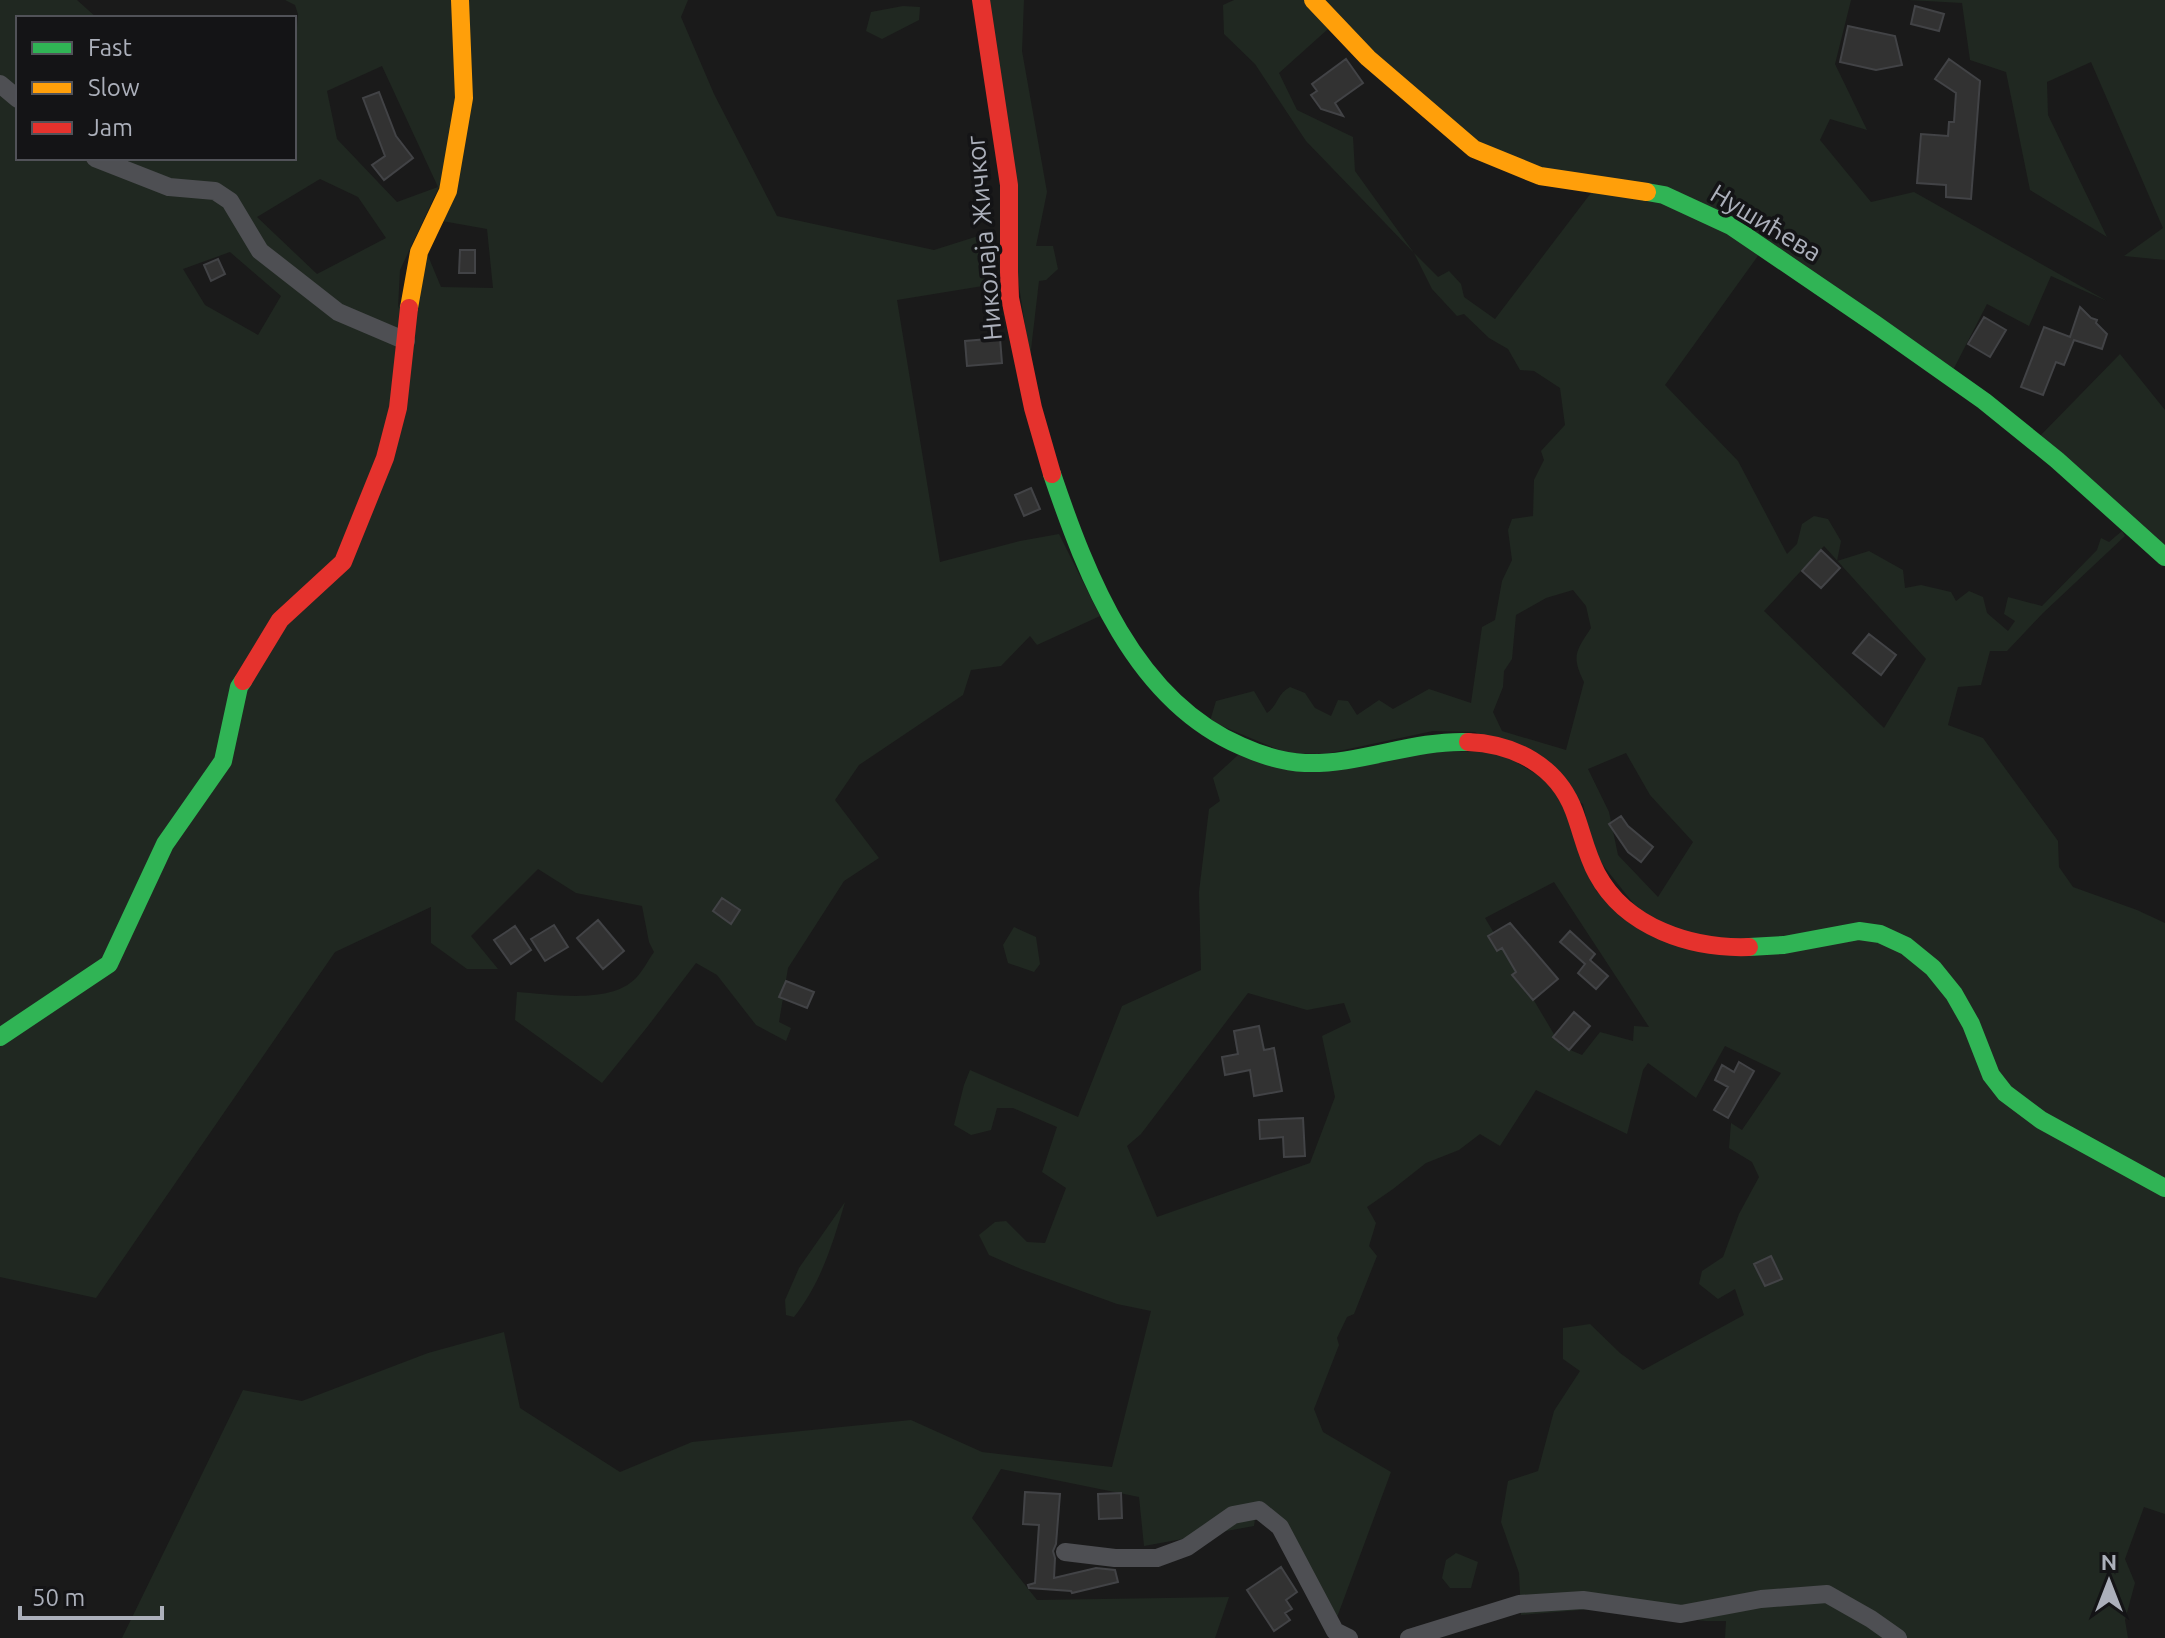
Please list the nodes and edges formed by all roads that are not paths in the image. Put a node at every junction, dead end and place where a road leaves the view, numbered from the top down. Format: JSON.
{"nodes":[{"id":1,"x":460,"y":0,"type":"edge"},
{"id":2,"x":981,"y":0,"type":"edge"},
{"id":3,"x":1313,"y":0,"type":"edge"},
{"id":4,"x":0,"y":84,"type":"edge"},
{"id":5,"x":16,"y":97,"type":"edge"},
{"id":6,"x":100,"y":160,"type":"edge"},
{"id":7,"x":406,"y":341,"type":"junction"},
{"id":8,"x":2165,"y":557,"type":"edge"},
{"id":9,"x":0,"y":1037,"type":"edge"},
{"id":10,"x":2165,"y":1188,"type":"edge"},
{"id":11,"x":1065,"y":1552,"type":"dead end"},
{"id":12,"x":1349,"y":1638,"type":"edge"},
{"id":13,"x":1409,"y":1638,"type":"edge"},
{"id":14,"x":1898,"y":1638,"type":"edge"}],
"edges":[{"from":1,"to":7,"type":"street"},
{"from":2,"to":10,"type":"street","name":"Николаја Жичког"},
{"from":3,"to":8,"type":"street","name":"Нушићева"},
{"from":4,"to":5,"type":"street"},
{"from":6,"to":7,"type":"street"},
{"from":7,"to":9,"type":"street"},
{"from":11,"to":12,"type":"street"},
{"from":13,"to":14,"type":"street"}]}
